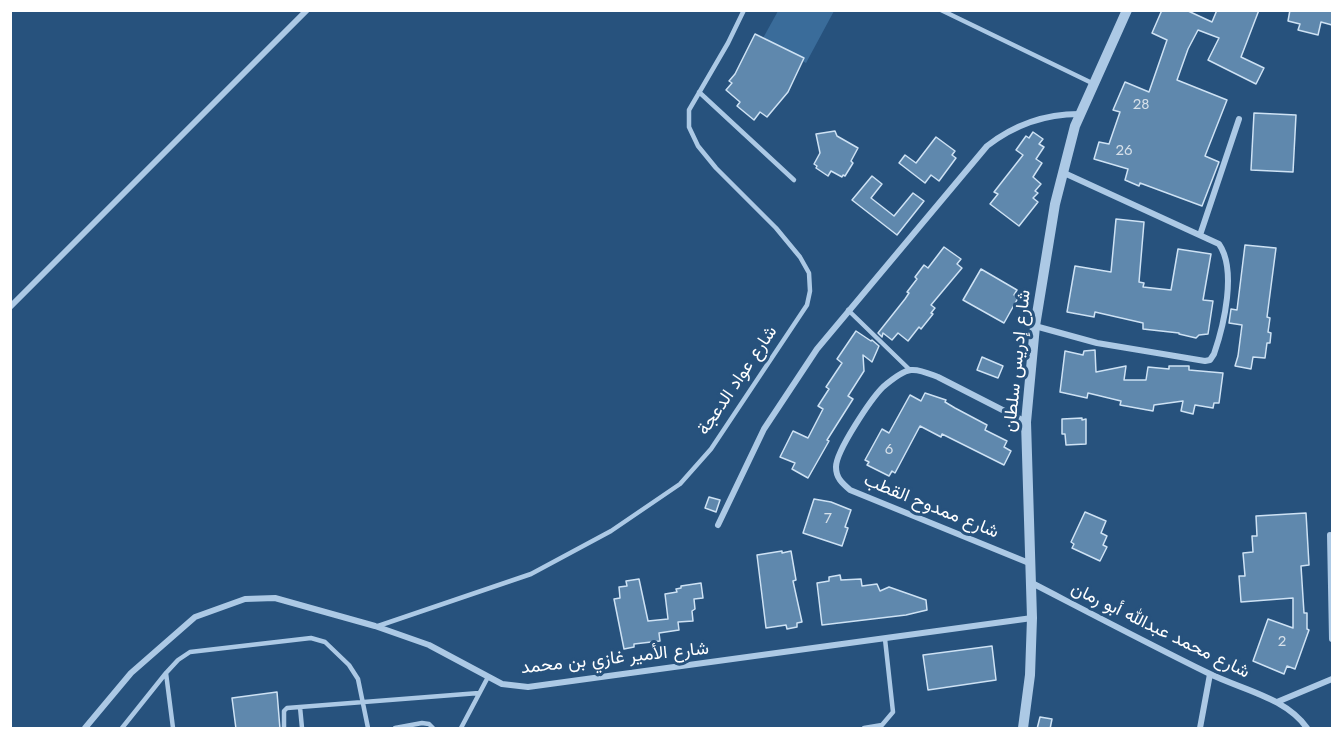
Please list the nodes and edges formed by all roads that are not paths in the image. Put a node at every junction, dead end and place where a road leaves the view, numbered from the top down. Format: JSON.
{"nodes":[{"id":1,"x":307,"y":10,"type":"edge"},
{"id":2,"x":744,"y":10,"type":"edge"},
{"id":3,"x":941,"y":10,"type":"edge"},
{"id":4,"x":1127,"y":10,"type":"edge"},
{"id":5,"x":1094,"y":84,"type":"junction"},
{"id":6,"x":699,"y":92,"type":"junction"},
{"id":7,"x":1079,"y":114,"type":"junction"},
{"id":8,"x":1239,"y":119,"type":"dead end"},
{"id":9,"x":1062,"y":172,"type":"junction"},
{"id":10,"x":794,"y":180,"type":"dead end"},
{"id":11,"x":1200,"y":235,"type":"junction"},
{"id":12,"x":10,"y":307,"type":"edge"},
{"id":13,"x":848,"y":310,"type":"junction"},
{"id":14,"x":1035,"y":326,"type":"junction"},
{"id":15,"x":910,"y":370,"type":"junction"},
{"id":16,"x":1026,"y":422,"type":"junction"},
{"id":17,"x":718,"y":525,"type":"dead end"},
{"id":18,"x":1330,"y":535,"type":"dead end"},
{"id":19,"x":1029,"y":563,"type":"junction"},
{"id":20,"x":1032,"y":583,"type":"junction"},
{"id":21,"x":1032,"y":618,"type":"junction"},
{"id":22,"x":377,"y":627,"type":"junction"},
{"id":23,"x":885,"y":639,"type":"junction"},
{"id":24,"x":1332,"y":639,"type":"edge"},
{"id":25,"x":166,"y":673,"type":"junction"},
{"id":26,"x":1210,"y":674,"type":"junction"},
{"id":27,"x":488,"y":677,"type":"junction"},
{"id":28,"x":1332,"y":679,"type":"edge"},
{"id":29,"x":479,"y":693,"type":"junction"},
{"id":30,"x":1277,"y":702,"type":"junction"},
{"id":31,"x":362,"y":703,"type":"junction"},
{"id":32,"x":300,"y":707,"type":"junction"},
{"id":33,"x":85,"y":729,"type":"edge"},
{"id":34,"x":122,"y":729,"type":"edge"},
{"id":35,"x":173,"y":729,"type":"edge"},
{"id":36,"x":284,"y":729,"type":"edge"},
{"id":37,"x":302,"y":729,"type":"edge"},
{"id":38,"x":368,"y":729,"type":"edge"},
{"id":39,"x":395,"y":729,"type":"edge"},
{"id":40,"x":432,"y":729,"type":"edge"},
{"id":41,"x":461,"y":729,"type":"edge"},
{"id":42,"x":864,"y":729,"type":"edge"},
{"id":43,"x":1023,"y":729,"type":"edge"},
{"id":44,"x":1200,"y":729,"type":"edge"},
{"id":45,"x":1307,"y":729,"type":"edge"}],
"edges":[{"from":1,"to":12,"type":"street"},
{"from":2,"to":6,"type":"lane","name":"شارع عواد الدعجة"},
{"from":3,"to":5,"type":"lane"},
{"from":4,"to":5,"type":"street","name":"شارع إدريس سلطان"},
{"from":5,"to":7,"type":"street","name":"شارع إدريس سلطان"},
{"from":6,"to":10,"type":"lane"},
{"from":6,"to":22,"type":"lane","name":"شارع عواد الدعجة"},
{"from":7,"to":9,"type":"street","name":"شارع إدريس سلطان"},
{"from":7,"to":13,"type":"street"},
{"from":8,"to":11,"type":"street"},
{"from":9,"to":11,"type":"street"},
{"from":9,"to":14,"type":"street","name":"شارع إدريس سلطان"},
{"from":11,"to":14,"type":"street"},
{"from":13,"to":15,"type":"lane"},
{"from":13,"to":17,"type":"street"},
{"from":14,"to":16,"type":"street","name":"شارع إدريس سلطان"},
{"from":15,"to":16,"type":"street"},
{"from":15,"to":19,"type":"street","name":"شارع ممدوح القطب"},
{"from":16,"to":19,"type":"street","name":"شارع إدريس سلطان"},
{"from":18,"to":24,"type":"street"},
{"from":19,"to":20,"type":"street","name":"شارع إدريس سلطان"},
{"from":20,"to":21,"type":"street","name":"شارع إدريس سلطان"},
{"from":20,"to":26,"type":"street","name":"شارع محمد عبدالله أبو رمان"},
{"from":21,"to":23,"type":"street","name":"شارع الأمير غازي بن محمد"},
{"from":21,"to":43,"type":"street","name":"شارع إدريس سلطان"},
{"from":22,"to":27,"type":"street","name":"شارع الأمير غازي بن محمد"},
{"from":22,"to":33,"type":"street","name":"شارع الأمير غازي بن محمد"},
{"from":23,"to":27,"type":"street","name":"شارع الأمير غازي بن محمد"},
{"from":23,"to":42,"type":"lane"},
{"from":25,"to":31,"type":"lane"},
{"from":25,"to":34,"type":"lane"},
{"from":25,"to":35,"type":"lane"},
{"from":26,"to":30,"type":"street","name":"شارع محمد عبدالله أبو رمان"},
{"from":26,"to":44,"type":"street"},
{"from":27,"to":29,"type":"lane"},
{"from":28,"to":30,"type":"street"},
{"from":29,"to":31,"type":"lane"},
{"from":29,"to":41,"type":"lane"},
{"from":30,"to":45,"type":"street","name":"شارع محمد عبدالله أبو رمان"},
{"from":31,"to":32,"type":"lane"},
{"from":31,"to":38,"type":"lane"},
{"from":32,"to":36,"type":"lane"},
{"from":32,"to":37,"type":"lane"},
{"from":39,"to":40,"type":"lane"}]}
